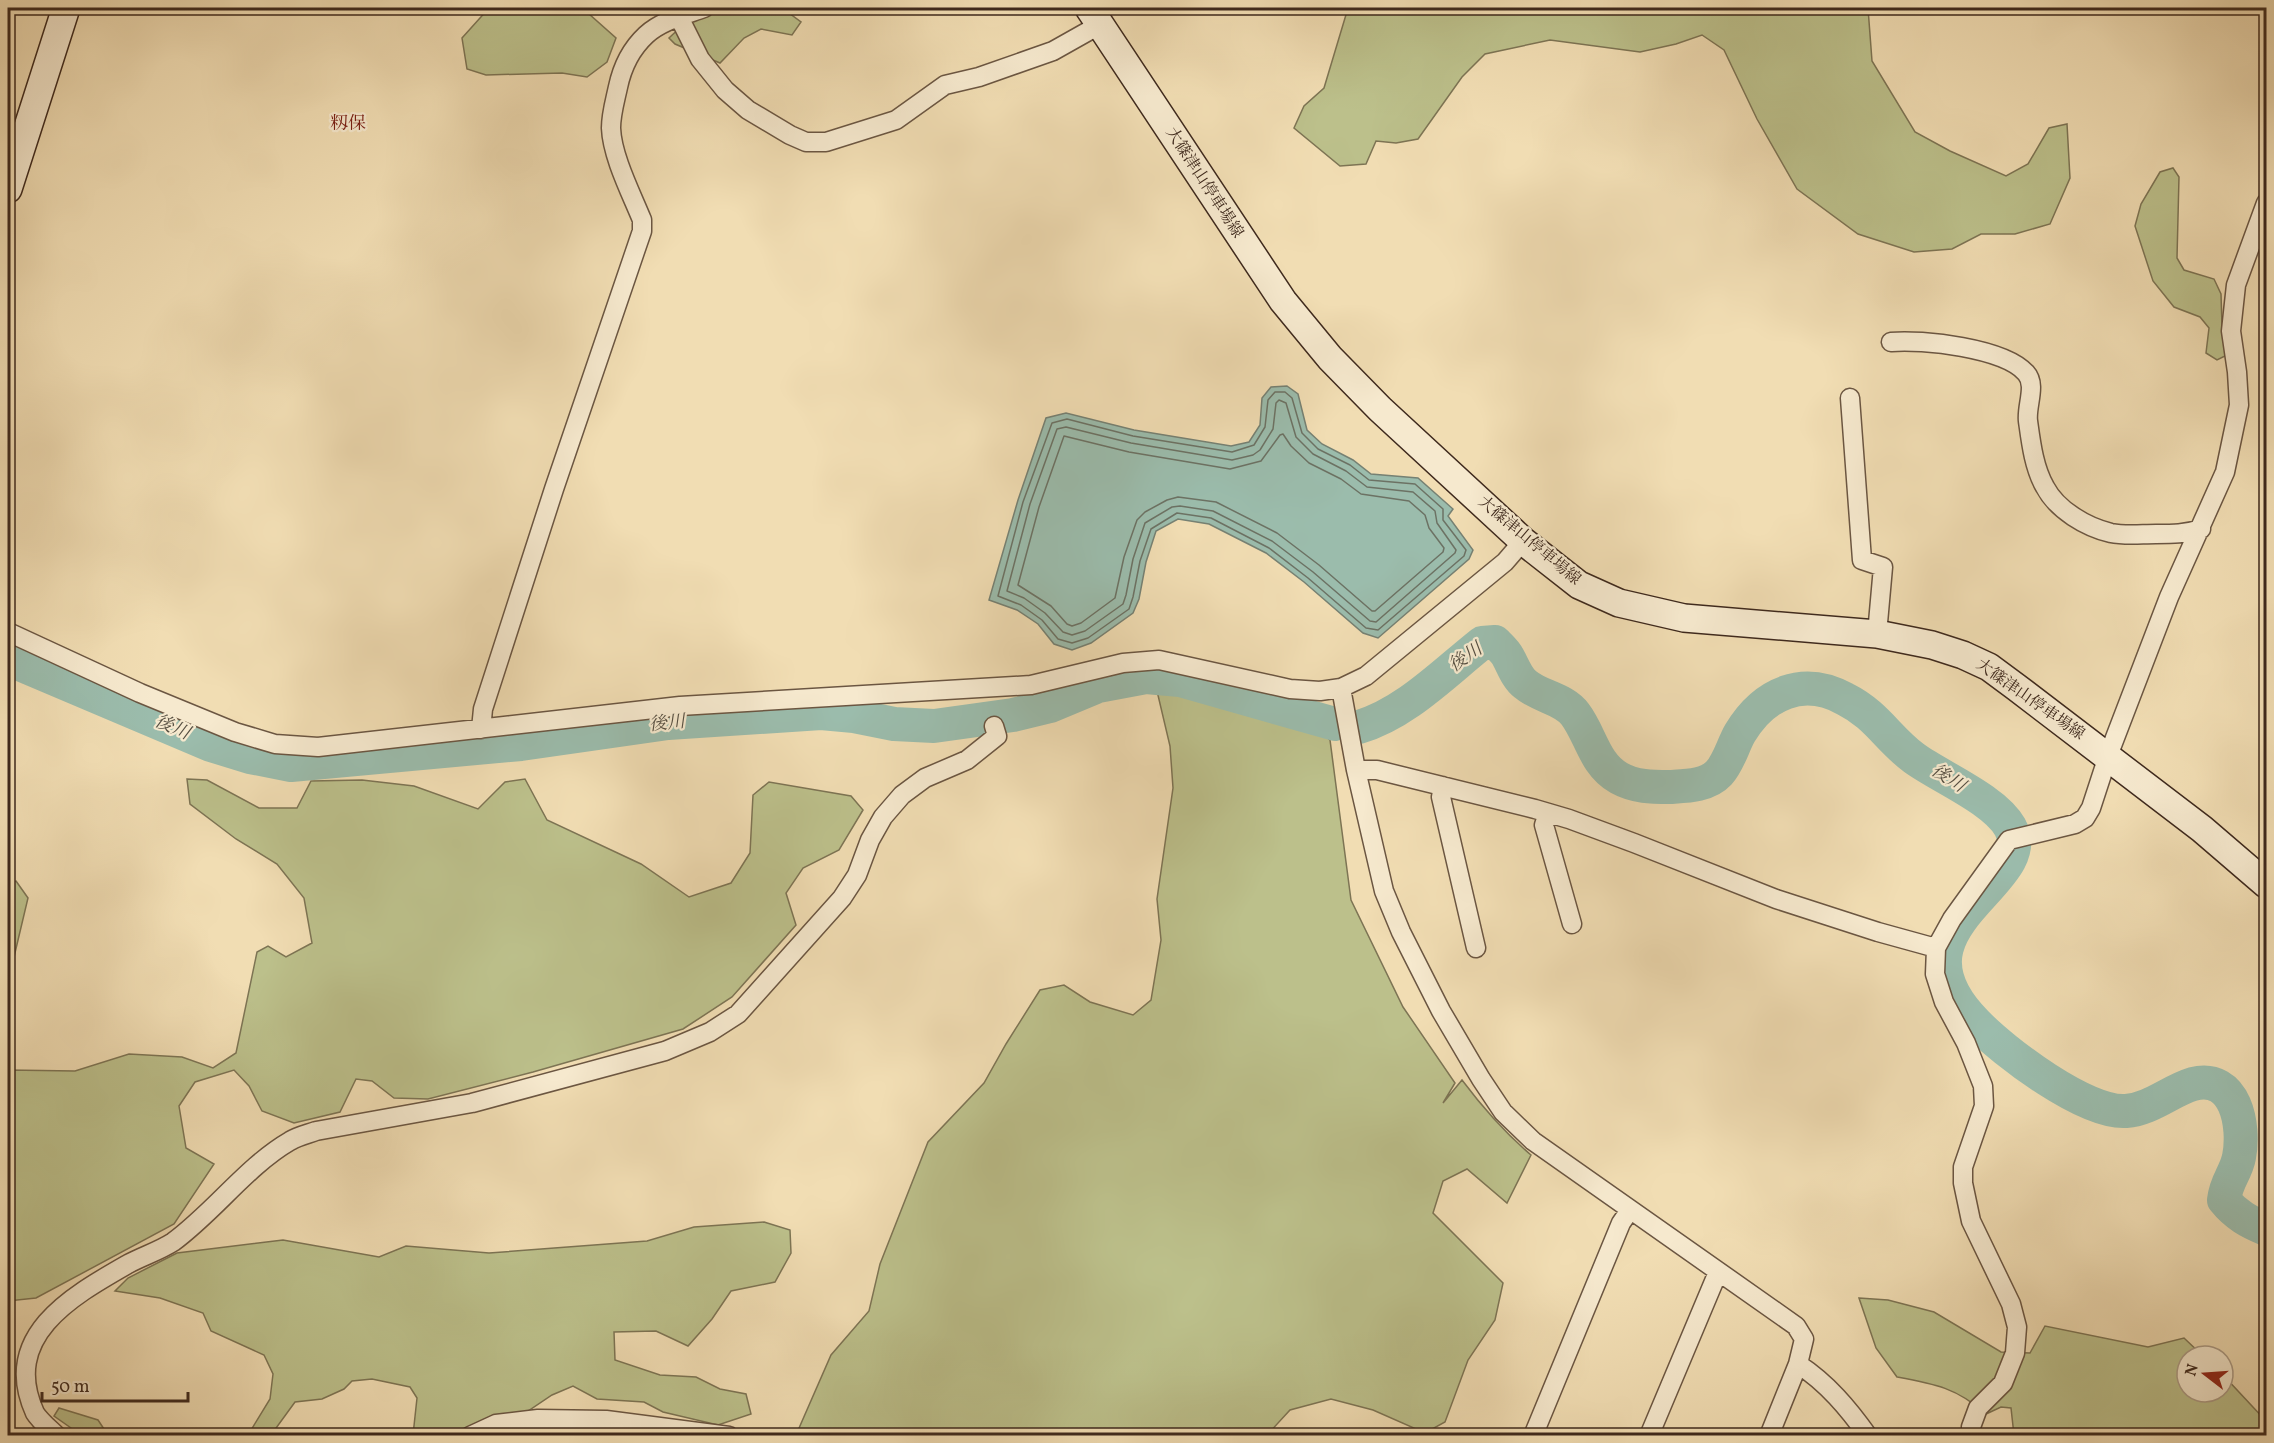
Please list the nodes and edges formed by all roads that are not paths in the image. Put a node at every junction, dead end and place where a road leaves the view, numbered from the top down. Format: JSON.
{"nodes":[{"id":1,"x":66,"y":8,"type":"edge"},
{"id":2,"x":704,"y":8,"type":"edge"},
{"id":3,"x":1095,"y":16,"type":"edge"},
{"id":4,"x":679,"y":17,"type":"junction"},
{"id":5,"x":8,"y":189,"type":"edge"},
{"id":6,"x":2266,"y":203,"type":"edge"},
{"id":7,"x":1891,"y":342,"type":"dead end"},
{"id":8,"x":1850,"y":398,"type":"dead end"},
{"id":9,"x":2201,"y":529,"type":"junction"},
{"id":10,"x":1523,"y":541,"type":"junction"},
{"id":11,"x":8,"y":632,"type":"edge"},
{"id":12,"x":1877,"y":634,"type":"junction"},
{"id":13,"x":1341,"y":688,"type":"junction"},
{"id":14,"x":994,"y":726,"type":"dead end"},
{"id":15,"x":481,"y":729,"type":"junction"},
{"id":16,"x":2108,"y":756,"type":"junction"},
{"id":17,"x":1356,"y":770,"type":"junction"},
{"id":18,"x":1443,"y":786,"type":"junction"},
{"id":19,"x":1548,"y":813,"type":"junction"},
{"id":20,"x":2266,"y":884,"type":"edge"},
{"id":21,"x":1572,"y":924,"type":"dead end"},
{"id":22,"x":1476,"y":948,"type":"dead end"},
{"id":23,"x":1936,"y":948,"type":"junction"},
{"id":24,"x":1630,"y":1210,"type":"junction"},
{"id":25,"x":1718,"y":1272,"type":"junction"},
{"id":26,"x":1798,"y":1364,"type":"junction"},
{"id":27,"x":57,"y":1436,"type":"edge"},
{"id":28,"x":470,"y":1436,"type":"edge"},
{"id":29,"x":729,"y":1436,"type":"edge"},
{"id":30,"x":1533,"y":1436,"type":"edge"},
{"id":31,"x":1649,"y":1436,"type":"edge"},
{"id":32,"x":1768,"y":1436,"type":"edge"},
{"id":33,"x":1868,"y":1436,"type":"edge"},
{"id":34,"x":1972,"y":1436,"type":"edge"}],
"edges":[{"from":1,"to":5,"type":"main road"},
{"from":2,"to":4,"type":"street"},
{"from":3,"to":4,"type":"street"},
{"from":3,"to":10,"type":"main road","name":"大篠津山停車場線"},
{"from":4,"to":15,"type":"street"},
{"from":6,"to":9,"type":"street"},
{"from":7,"to":9,"type":"street"},
{"from":8,"to":12,"type":"street"},
{"from":9,"to":16,"type":"street"},
{"from":10,"to":12,"type":"main road","name":"大篠津山停車場線"},
{"from":10,"to":13,"type":"street"},
{"from":11,"to":15,"type":"street"},
{"from":12,"to":16,"type":"main road","name":"大篠津山停車場線"},
{"from":13,"to":15,"type":"street"},
{"from":13,"to":17,"type":"street"},
{"from":14,"to":27,"type":"street"},
{"from":16,"to":20,"type":"main road","name":"大篠津山停車場線"},
{"from":16,"to":23,"type":"street"},
{"from":17,"to":18,"type":"street"},
{"from":17,"to":24,"type":"street"},
{"from":18,"to":19,"type":"street"},
{"from":18,"to":22,"type":"street"},
{"from":19,"to":21,"type":"street"},
{"from":19,"to":23,"type":"street"},
{"from":23,"to":34,"type":"street"},
{"from":24,"to":25,"type":"street"},
{"from":24,"to":30,"type":"street"},
{"from":25,"to":26,"type":"street"},
{"from":25,"to":31,"type":"street"},
{"from":26,"to":32,"type":"street"},
{"from":26,"to":33,"type":"street"},
{"from":28,"to":29,"type":"street"}]}
